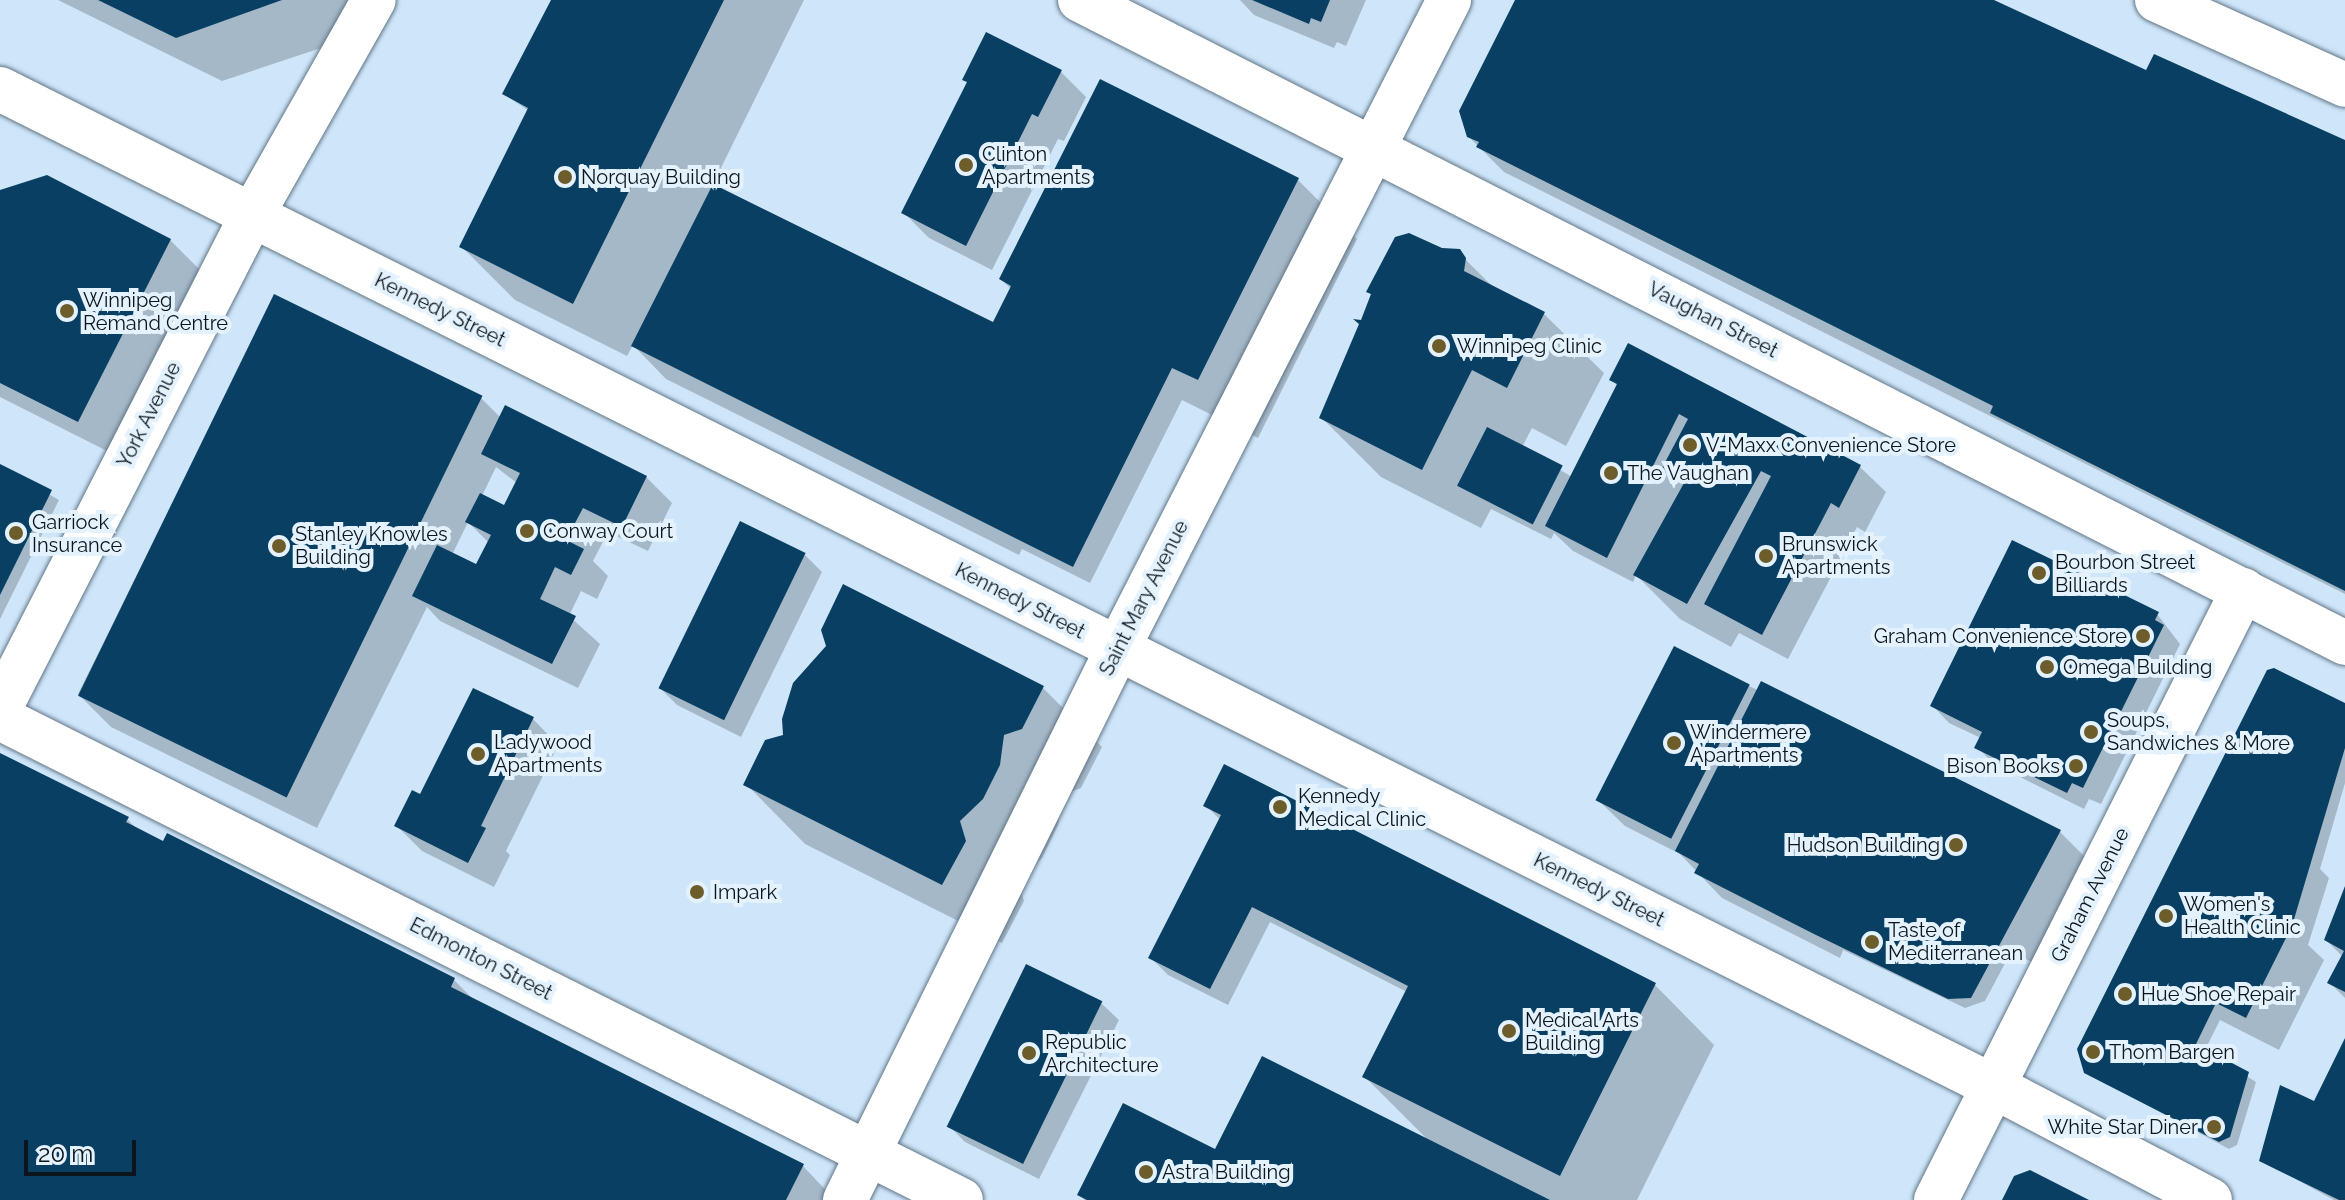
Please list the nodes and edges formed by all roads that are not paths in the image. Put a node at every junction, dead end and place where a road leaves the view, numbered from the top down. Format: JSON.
{"nodes":[{"id":1,"x":374,"y":0,"type":"edge"},
{"id":2,"x":1080,"y":0,"type":"edge"},
{"id":3,"x":1449,"y":0,"type":"edge"},
{"id":4,"x":2157,"y":0,"type":"edge"},
{"id":5,"x":2345,"y":85,"type":"edge"},
{"id":6,"x":0,"y":89,"type":"edge"},
{"id":7,"x":1374,"y":150,"type":"junction"},
{"id":8,"x":251,"y":217,"type":"junction"},
{"id":9,"x":2243,"y":590,"type":"junction"},
{"id":10,"x":2345,"y":643,"type":"edge"},
{"id":11,"x":1117,"y":650,"type":"junction"},
{"id":12,"x":0,"y":708,"type":"edge"},
{"id":13,"x":0,"y":718,"type":"edge"},
{"id":14,"x":1993,"y":1086,"type":"junction"},
{"id":15,"x":868,"y":1153,"type":"junction"},
{"id":16,"x":845,"y":1200,"type":"edge"},
{"id":17,"x":961,"y":1200,"type":"edge"},
{"id":18,"x":1936,"y":1200,"type":"edge"},
{"id":19,"x":2210,"y":1200,"type":"edge"}],
"edges":[{"from":1,"to":8,"type":"street","name":"York Avenue"},
{"from":2,"to":7,"type":"street","name":"Vaughan Street"},
{"from":3,"to":7,"type":"street","name":"Saint Mary Avenue"},
{"from":4,"to":5,"type":"street"},
{"from":6,"to":8,"type":"street","name":"Kennedy Street"},
{"from":7,"to":9,"type":"street","name":"Vaughan Street"},
{"from":7,"to":11,"type":"street","name":"Saint Mary Avenue"},
{"from":8,"to":11,"type":"street","name":"Kennedy Street"},
{"from":8,"to":12,"type":"street","name":"York Avenue"},
{"from":9,"to":10,"type":"street","name":"Vaughan Street"},
{"from":9,"to":14,"type":"street","name":"Graham Avenue"},
{"from":11,"to":14,"type":"street","name":"Kennedy Street"},
{"from":11,"to":15,"type":"street","name":"Saint Mary Avenue"},
{"from":13,"to":15,"type":"street","name":"Edmonton Street"},
{"from":14,"to":18,"type":"street","name":"Graham Avenue"},
{"from":14,"to":19,"type":"street","name":"Kennedy Street"},
{"from":15,"to":16,"type":"street","name":"Saint Mary Avenue"},
{"from":15,"to":17,"type":"street","name":"Edmonton Street"}]}
